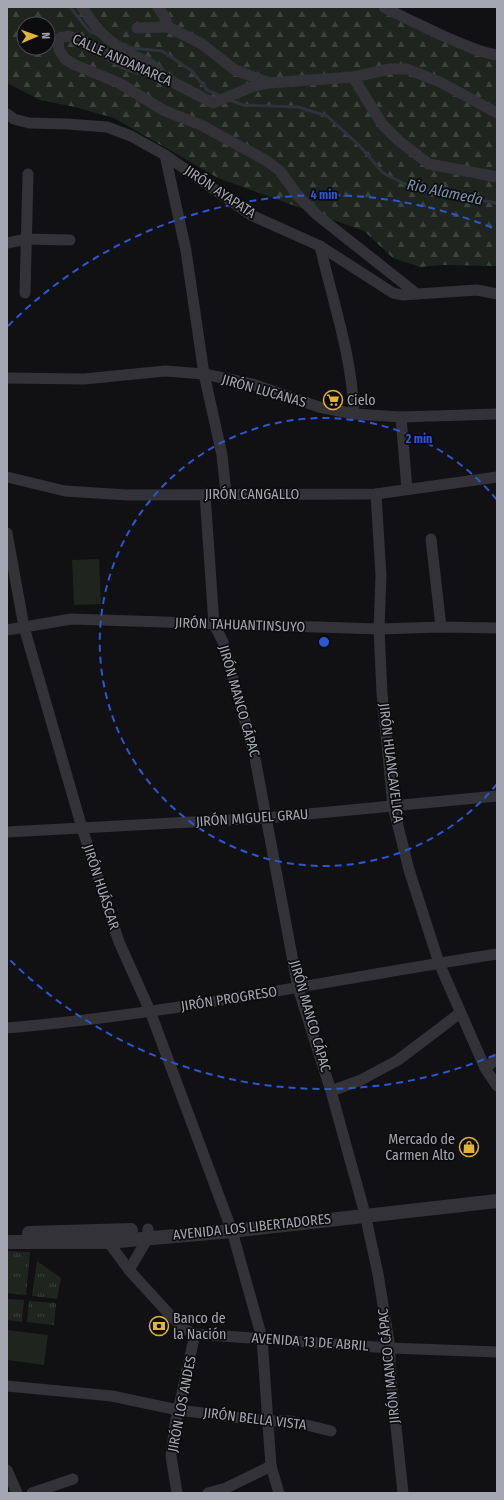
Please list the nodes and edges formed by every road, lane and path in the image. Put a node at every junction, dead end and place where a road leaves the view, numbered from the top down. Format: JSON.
{"nodes":[{"id":1,"x":82,"y":7,"type":"edge"},
{"id":2,"x":158,"y":7,"type":"edge"},
{"id":3,"x":384,"y":7,"type":"edge"},
{"id":4,"x":168,"y":27,"type":"junction"},
{"id":5,"x":137,"y":28,"type":"dead end"},
{"id":6,"x":497,"y":55,"type":"edge"},
{"id":7,"x":163,"y":76,"type":"junction"},
{"id":8,"x":353,"y":78,"type":"junction"},
{"id":9,"x":268,"y":83,"type":"junction"},
{"id":10,"x":497,"y":113,"type":"edge"},
{"id":11,"x":7,"y":114,"type":"edge"},
{"id":12,"x":164,"y":155,"type":"junction"},
{"id":13,"x":28,"y":174,"type":"dead end"},
{"id":14,"x":497,"y":178,"type":"edge"},
{"id":15,"x":27,"y":239,"type":"junction"},
{"id":16,"x":70,"y":240,"type":"dead end"},
{"id":17,"x":7,"y":242,"type":"edge"},
{"id":18,"x":320,"y":246,"type":"junction"},
{"id":19,"x":25,"y":293,"type":"dead end"},
{"id":20,"x":417,"y":294,"type":"junction"},
{"id":21,"x":497,"y":294,"type":"edge"},
{"id":22,"x":204,"y":374,"type":"junction"},
{"id":23,"x":7,"y":378,"type":"edge"},
{"id":24,"x":354,"y":414,"type":"junction"},
{"id":25,"x":497,"y":414,"type":"edge"},
{"id":26,"x":401,"y":417,"type":"junction"},
{"id":27,"x":7,"y":477,"type":"edge"},
{"id":28,"x":497,"y":477,"type":"edge"},
{"id":29,"x":406,"y":489,"type":"junction"},
{"id":30,"x":226,"y":493,"type":"junction"},
{"id":31,"x":205,"y":494,"type":"junction"},
{"id":32,"x":376,"y":494,"type":"junction"},
{"id":33,"x":7,"y":533,"type":"edge"},
{"id":34,"x":431,"y":539,"type":"dead end"},
{"id":35,"x":214,"y":624,"type":"junction"},
{"id":36,"x":441,"y":627,"type":"junction"},
{"id":37,"x":24,"y":628,"type":"junction"},
{"id":38,"x":497,"y":628,"type":"edge"},
{"id":39,"x":380,"y":629,"type":"junction"},
{"id":40,"x":7,"y":630,"type":"edge"},
{"id":41,"x":497,"y":796,"type":"edge"},
{"id":42,"x":393,"y":806,"type":"junction"},
{"id":43,"x":266,"y":818,"type":"junction"},
{"id":44,"x":82,"y":828,"type":"junction"},
{"id":45,"x":7,"y":832,"type":"edge"},
{"id":46,"x":497,"y":954,"type":"edge"},
{"id":47,"x":439,"y":963,"type":"junction"},
{"id":48,"x":298,"y":988,"type":"junction"},
{"id":49,"x":150,"y":1011,"type":"junction"},
{"id":50,"x":460,"y":1013,"type":"junction"},
{"id":51,"x":7,"y":1028,"type":"edge"},
{"id":52,"x":497,"y":1059,"type":"edge"},
{"id":53,"x":485,"y":1068,"type":"junction"},
{"id":54,"x":497,"y":1086,"type":"edge"},
{"id":55,"x":331,"y":1091,"type":"junction"},
{"id":56,"x":497,"y":1192,"type":"edge"},
{"id":57,"x":497,"y":1201,"type":"edge"},
{"id":58,"x":364,"y":1210,"type":"junction"},
{"id":59,"x":230,"y":1226,"type":"junction"},
{"id":60,"x":7,"y":1232,"type":"edge"},
{"id":61,"x":148,"y":1234,"type":"junction"},
{"id":62,"x":105,"y":1237,"type":"junction"},
{"id":63,"x":7,"y":1242,"type":"edge"},
{"id":64,"x":129,"y":1270,"type":"junction"},
{"id":65,"x":195,"y":1334,"type":"junction"},
{"id":66,"x":262,"y":1338,"type":"junction"},
{"id":67,"x":390,"y":1348,"type":"junction"},
{"id":68,"x":497,"y":1352,"type":"edge"},
{"id":69,"x":9,"y":1388,"type":"edge"},
{"id":70,"x":178,"y":1410,"type":"junction"},
{"id":71,"x":267,"y":1421,"type":"junction"},
{"id":72,"x":331,"y":1431,"type":"dead end"},
{"id":73,"x":270,"y":1466,"type":"junction"},
{"id":74,"x":7,"y":1470,"type":"edge"},
{"id":75,"x":73,"y":1479,"type":"dead end"},
{"id":76,"x":17,"y":1493,"type":"edge"},
{"id":77,"x":32,"y":1493,"type":"edge"},
{"id":78,"x":176,"y":1493,"type":"edge"},
{"id":79,"x":208,"y":1493,"type":"edge"},
{"id":80,"x":279,"y":1493,"type":"edge"},
{"id":81,"x":403,"y":1493,"type":"edge"}],
"edges":[{"from":1,"to":7,"type":"street"},
{"from":2,"to":4,"type":"street"},
{"from":3,"to":6,"type":"street"},
{"from":4,"to":5,"type":"street"},
{"from":4,"to":9,"type":"street"},
{"from":7,"to":9,"type":"street","name":"CALLE ANDAMARCA"},
{"from":7,"to":20,"type":"street","name":"CALLE ANDAMARCA"},
{"from":8,"to":9,"type":"street","name":"CALLE ANDAMARCA"},
{"from":8,"to":10,"type":"street","name":"CALLE ANDAMARCA"},
{"from":8,"to":14,"type":"street"},
{"from":11,"to":12,"type":"street","name":"JIRÓN AYAPATA"},
{"from":12,"to":18,"type":"street","name":"JIRÓN AYAPATA"},
{"from":12,"to":22,"type":"street"},
{"from":13,"to":15,"type":"street"},
{"from":15,"to":16,"type":"street"},
{"from":15,"to":17,"type":"street"},
{"from":15,"to":19,"type":"street"},
{"from":18,"to":20,"type":"street","name":"JIRÓN AYAPATA"},
{"from":18,"to":24,"type":"street"},
{"from":20,"to":21,"type":"street","name":"JIRÓN AYAPATA"},
{"from":22,"to":23,"type":"street","name":"JIRÓN LUCANAS"},
{"from":22,"to":24,"type":"street","name":"JIRÓN LUCANAS"},
{"from":22,"to":30,"type":"street"},
{"from":24,"to":26,"type":"street","name":"JIRÓN LUCANAS"},
{"from":25,"to":26,"type":"street","name":"JIRÓN LUCANAS"},
{"from":26,"to":29,"type":"street"},
{"from":27,"to":31,"type":"street","name":"JIRÓN CANGALLO"},
{"from":28,"to":29,"type":"street","name":"JIRÓN CANGALLO"},
{"from":29,"to":32,"type":"street","name":"JIRÓN CANGALLO"},
{"from":30,"to":31,"type":"street","name":"JIRÓN CANGALLO"},
{"from":30,"to":32,"type":"street","name":"JIRÓN CANGALLO"},
{"from":31,"to":35,"type":"street","name":"JIRÓN MANCO CÁPAC"},
{"from":32,"to":39,"type":"street","name":"JIRÓN HUANCAVELICA"},
{"from":33,"to":37,"type":"street","name":"JIRÓN HUÁSCAR"},
{"from":34,"to":36,"type":"street"},
{"from":35,"to":37,"type":"street","name":"JIRÓN TAHUANTINSUYO"},
{"from":35,"to":39,"type":"street","name":"JIRÓN TAHUANTINSUYO"},
{"from":35,"to":43,"type":"street","name":"JIRÓN MANCO CÁPAC"},
{"from":36,"to":38,"type":"street","name":"JIRÓN TAHUANTINSUYO"},
{"from":36,"to":39,"type":"street","name":"JIRÓN TAHUANTINSUYO"},
{"from":37,"to":40,"type":"street","name":"JIRÓN TAHUANTINSUYO"},
{"from":37,"to":44,"type":"street","name":"JIRÓN HUÁSCAR"},
{"from":39,"to":42,"type":"street","name":"JIRÓN HUANCAVELICA"},
{"from":41,"to":42,"type":"street","name":"JIRÓN MIGUEL GRAU"},
{"from":42,"to":43,"type":"street","name":"JIRÓN MIGUEL GRAU"},
{"from":42,"to":47,"type":"street","name":"JIRÓN HUANCAVELICA"},
{"from":43,"to":44,"type":"street","name":"JIRÓN MIGUEL GRAU"},
{"from":43,"to":48,"type":"street","name":"JIRÓN MANCO CÁPAC"},
{"from":44,"to":45,"type":"street","name":"JIRÓN MIGUEL GRAU"},
{"from":44,"to":49,"type":"street","name":"JIRÓN HUÁSCAR"},
{"from":46,"to":47,"type":"street","name":"JIRÓN PROGRESO"},
{"from":47,"to":48,"type":"street","name":"JIRÓN PROGRESO"},
{"from":47,"to":50,"type":"street","name":"JIRÓN HUANCAVELICA"},
{"from":48,"to":49,"type":"street","name":"JIRÓN PROGRESO"},
{"from":48,"to":55,"type":"street","name":"JIRÓN MANCO CÁPAC"},
{"from":49,"to":51,"type":"street","name":"JIRÓN PROGRESO"},
{"from":49,"to":59,"type":"street","name":"JIRÓN HUÁSCAR"},
{"from":50,"to":53,"type":"street","name":"JIRÓN HUANCAVELICA"},
{"from":50,"to":55,"type":"street"},
{"from":52,"to":53,"type":"street"},
{"from":53,"to":54,"type":"street","name":"JIRÓN HUANCAVELICA"},
{"from":55,"to":58,"type":"street","name":"JIRÓN MANCO CÁPAC"},
{"from":56,"to":58,"type":"street","name":"AVENIDA LOS LIBERTADORES"},
{"from":57,"to":58,"type":"street","name":"AVENIDA LOS LIBERTADORES"},
{"from":58,"to":59,"type":"street","name":"AVENIDA LOS LIBERTADORES"},
{"from":58,"to":67,"type":"street","name":"JIRÓN MANCO CÁPAC"},
{"from":59,"to":61,"type":"street","name":"AVENIDA LOS LIBERTADORES"},
{"from":59,"to":66,"type":"street","name":"JIRÓN HUÁSCAR"},
{"from":60,"to":62,"type":"street","name":"AVENIDA LOS LIBERTADORES"},
{"from":61,"to":62,"type":"street","name":"AVENIDA LOS LIBERTADORES"},
{"from":61,"to":64,"type":"street"},
{"from":62,"to":63,"type":"street","name":"AVENIDA LOS LIBERTADORES"},
{"from":62,"to":64,"type":"street"},
{"from":64,"to":65,"type":"street"},
{"from":65,"to":66,"type":"street","name":"AVENIDA 13 DE ABRIL"},
{"from":65,"to":70,"type":"street","name":"JIRÓN LOS ANDES"},
{"from":66,"to":67,"type":"street","name":"AVENIDA 13 DE ABRIL"},
{"from":66,"to":71,"type":"street","name":"JIRÓN HUÁSCAR"},
{"from":67,"to":68,"type":"street","name":"AVENIDA 13 DE ABRIL"},
{"from":67,"to":81,"type":"street","name":"JIRÓN MANCO CÁPAC"},
{"from":69,"to":70,"type":"street","name":"JIRÓN BELLA VISTA"},
{"from":70,"to":71,"type":"street","name":"JIRÓN BELLA VISTA"},
{"from":70,"to":78,"type":"street","name":"JIRÓN LOS ANDES"},
{"from":71,"to":72,"type":"street","name":"JIRÓN BELLA VISTA"},
{"from":71,"to":73,"type":"street","name":"JIRÓN HUÁSCAR"},
{"from":73,"to":79,"type":"street"},
{"from":73,"to":80,"type":"street","name":"JIRÓN HUÁSCAR"},
{"from":74,"to":76,"type":"street"},
{"from":75,"to":77,"type":"street"}]}
